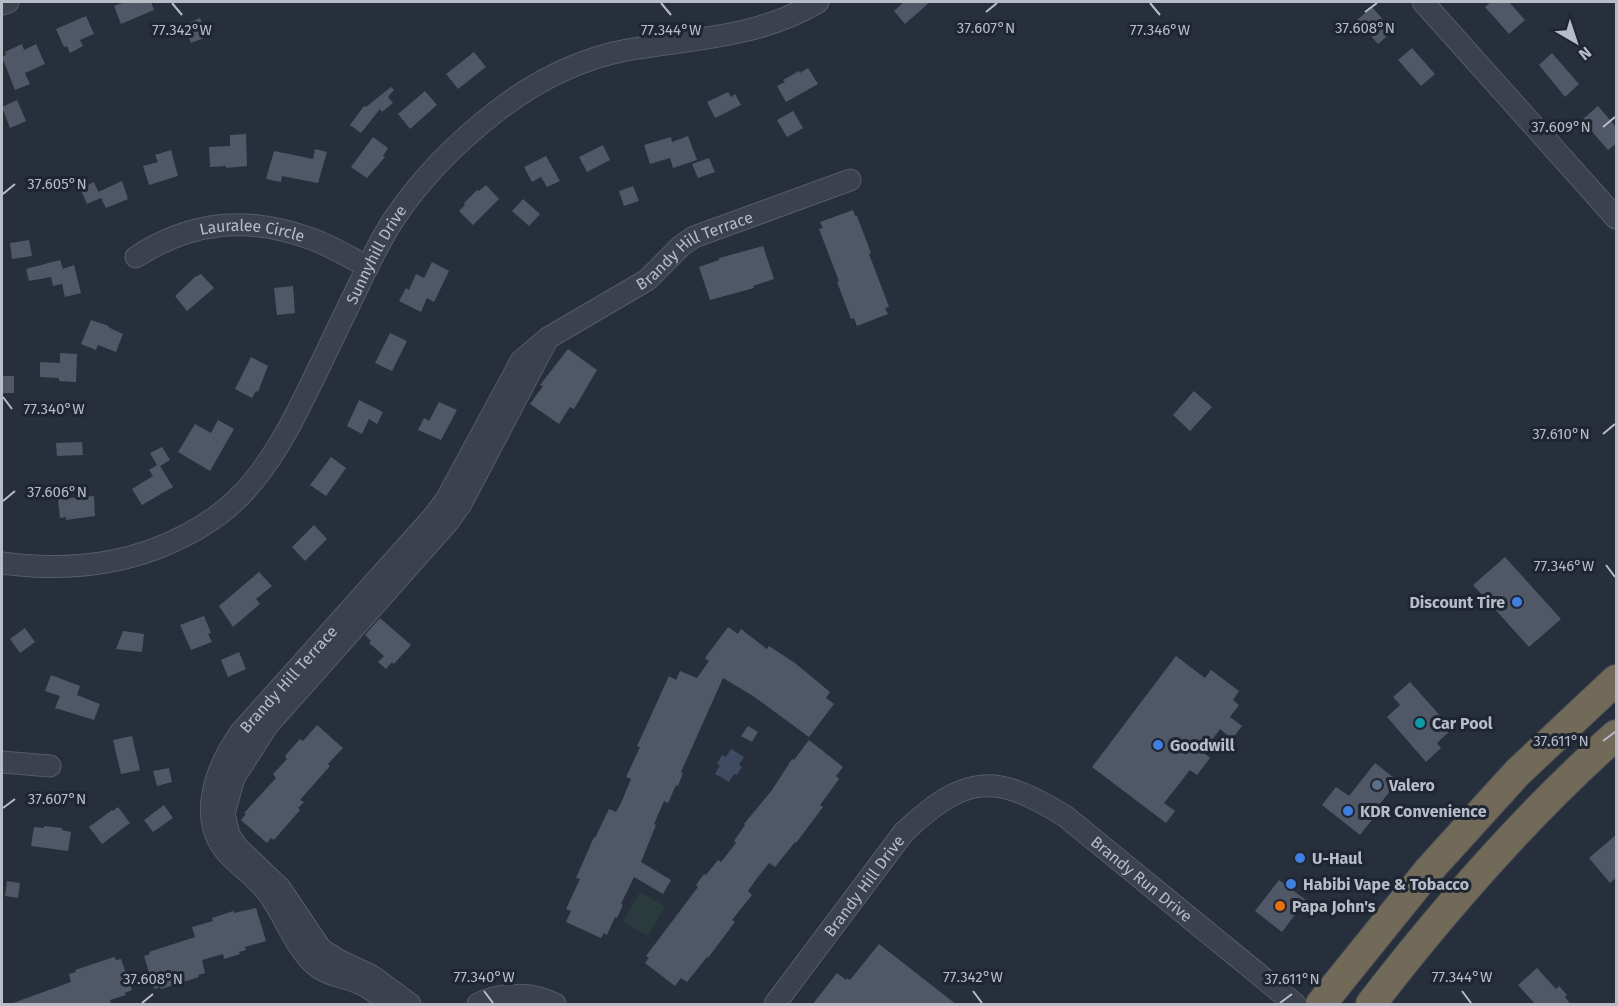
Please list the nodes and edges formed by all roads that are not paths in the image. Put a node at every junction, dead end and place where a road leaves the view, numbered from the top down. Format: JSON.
{"nodes":[{"id":1,"x":8,"y":2,"type":"edge"},
{"id":2,"x":818,"y":2,"type":"edge"},
{"id":3,"x":1427,"y":3,"type":"edge"},
{"id":4,"x":2,"y":4,"type":"edge"},
{"id":5,"x":850,"y":180,"type":"dead end"},
{"id":6,"x":1617,"y":218,"type":"edge"},
{"id":7,"x":136,"y":257,"type":"dead end"},
{"id":8,"x":368,"y":267,"type":"junction"},
{"id":9,"x":548,"y":338,"type":"junction"},
{"id":10,"x":2,"y":563,"type":"edge"},
{"id":11,"x":1617,"y":680,"type":"edge"},
{"id":12,"x":1617,"y":735,"type":"edge"},
{"id":13,"x":2,"y":762,"type":"edge"},
{"id":14,"x":50,"y":766,"type":"dead end"},
{"id":15,"x":973,"y":786,"type":"joint"},
{"id":16,"x":391,"y":1005,"type":"edge"},
{"id":17,"x":410,"y":1005,"type":"edge"},
{"id":18,"x":478,"y":1005,"type":"edge"},
{"id":19,"x":555,"y":1005,"type":"edge"},
{"id":20,"x":775,"y":1005,"type":"edge"},
{"id":21,"x":1295,"y":1005,"type":"edge"},
{"id":22,"x":1321,"y":1005,"type":"edge"},
{"id":23,"x":1371,"y":1005,"type":"edge"}],
"edges":[{"from":1,"to":4,"type":"street"},
{"from":2,"to":8,"type":"street","name":"Sunnyhill Drive"},
{"from":3,"to":6,"type":"street"},
{"from":5,"to":9,"type":"street","name":"Brandy Hill Terrace"},
{"from":7,"to":8,"type":"street","name":"Lauralee Circle"},
{"from":8,"to":10,"type":"street","name":"Sunnyhill Drive"},
{"from":9,"to":16,"type":"street","name":"Brandy Hill Terrace"},
{"from":9,"to":17,"type":"street","name":"Brandy Hill Terrace"},
{"from":11,"to":22,"type":"highway"},
{"from":12,"to":23,"type":"highway"},
{"from":13,"to":14,"type":"street"},
{"from":15,"to":20,"type":"street","name":"Brandy Hill Drive"},
{"from":15,"to":21,"type":"street","name":"Brandy Run Drive"},
{"from":18,"to":19,"type":"street"}]}
